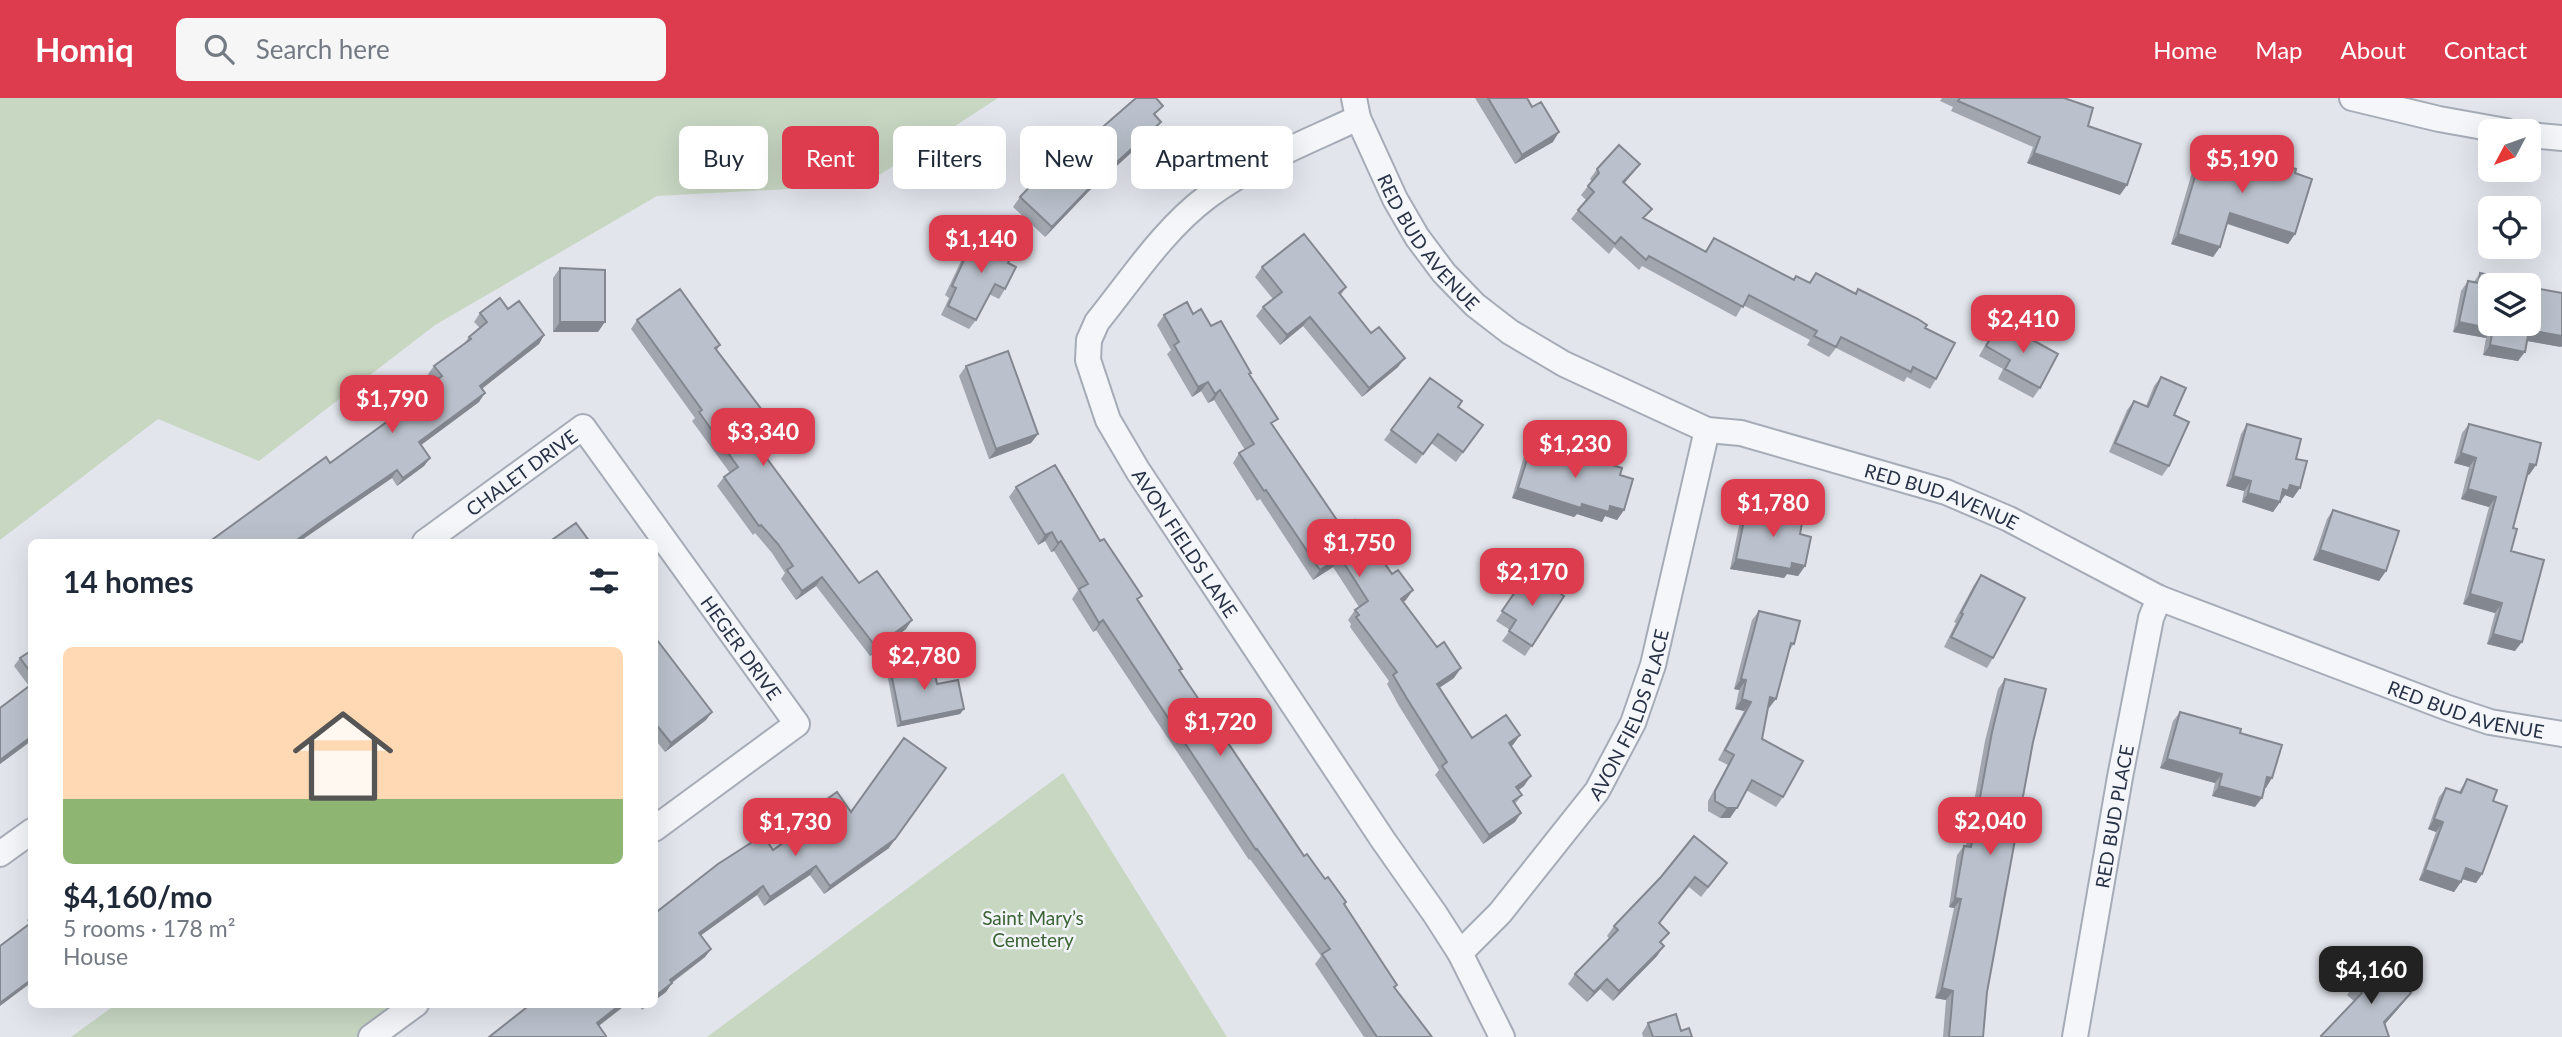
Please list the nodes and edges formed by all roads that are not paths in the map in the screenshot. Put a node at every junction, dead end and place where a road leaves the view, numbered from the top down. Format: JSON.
{"nodes":[{"id":1,"x":2352,"y":98,"type":"edge"},
{"id":2,"x":1356,"y":108,"type":"edge"},
{"id":3,"x":2478,"y":126,"type":"edge"},
{"id":4,"x":2541,"y":137,"type":"edge"},
{"id":5,"x":2562,"y":138,"type":"edge"},
{"id":6,"x":583,"y":427,"type":"joint"},
{"id":7,"x":1707,"y":430,"type":"junction"},
{"id":8,"x":429,"y":539,"type":"edge"},
{"id":9,"x":2159,"y":598,"type":"junction"},
{"id":10,"x":2562,"y":734,"type":"edge"},
{"id":11,"x":658,"y":826,"type":"edge"},
{"id":12,"x":28,"y":834,"type":"edge"},
{"id":13,"x":0,"y":855,"type":"edge"},
{"id":14,"x":1460,"y":953,"type":"junction"},
{"id":15,"x":411,"y":1008,"type":"edge"},
{"id":16,"x":372,"y":1037,"type":"edge"},
{"id":17,"x":1502,"y":1037,"type":"edge"},
{"id":18,"x":2075,"y":1037,"type":"edge"}],
"edges":[{"from":1,"to":3,"type":"street"},
{"from":2,"to":7,"type":"street","name":"RED BUD AVENUE"},
{"from":2,"to":14,"type":"street","name":"AVON FIELDS LANE"},
{"from":4,"to":5,"type":"street"},
{"from":6,"to":8,"type":"street","name":"CHALET DRIVE"},
{"from":6,"to":11,"type":"street","name":"HEGER DRIVE"},
{"from":7,"to":9,"type":"street","name":"RED BUD AVENUE"},
{"from":7,"to":14,"type":"street","name":"AVON FIELDS PLACE"},
{"from":9,"to":10,"type":"street","name":"RED BUD AVENUE"},
{"from":9,"to":18,"type":"street","name":"RED BUD PLACE"},
{"from":12,"to":13,"type":"street"},
{"from":14,"to":17,"type":"street","name":"AVON FIELDS LANE"},
{"from":15,"to":16,"type":"street"}]}
